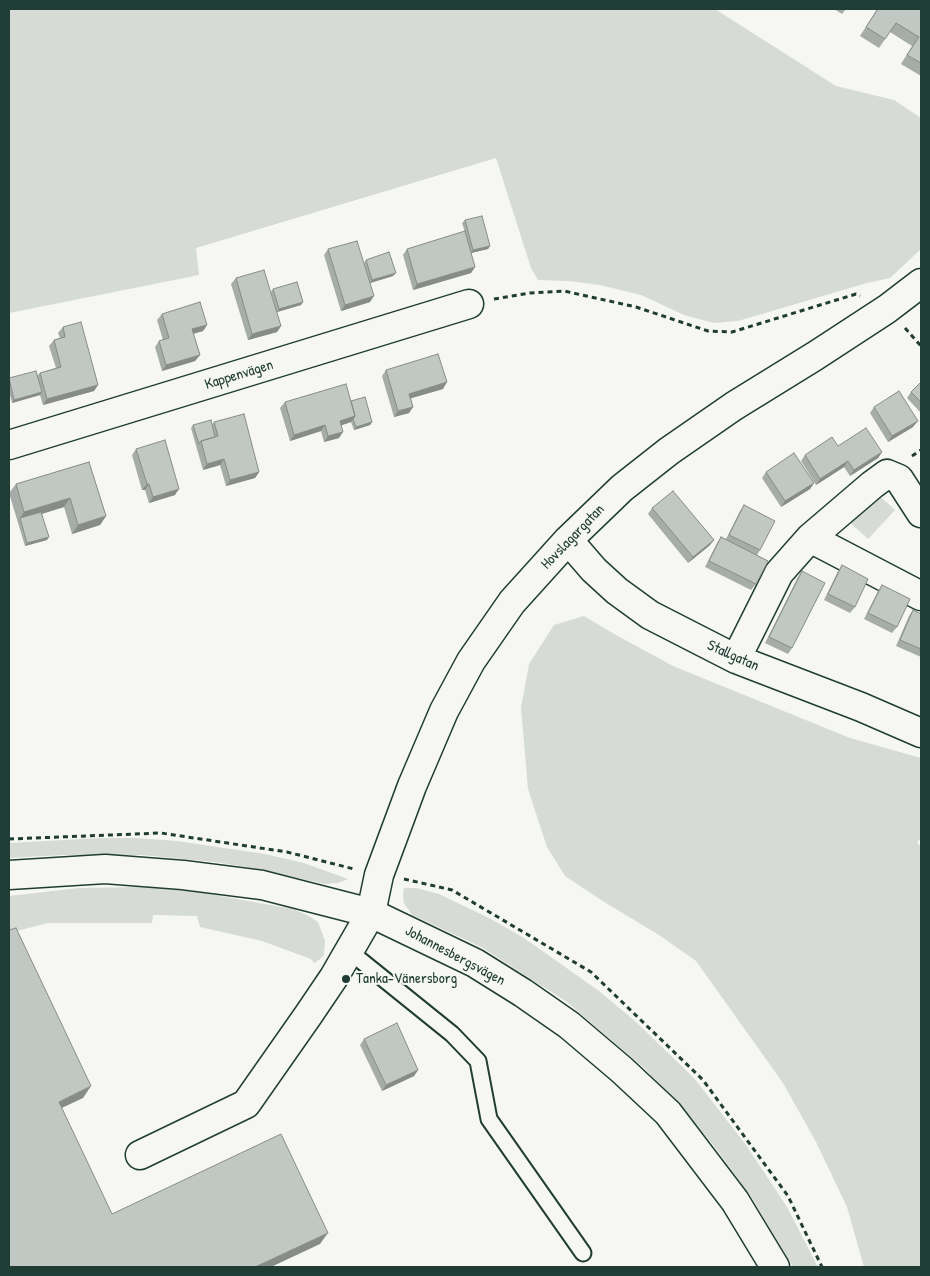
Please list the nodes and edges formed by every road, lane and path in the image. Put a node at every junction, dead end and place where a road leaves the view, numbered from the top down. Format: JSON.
{"nodes":[{"id":1,"x":921,"y":283,"type":"edge"},
{"id":2,"x":469,"y":304,"type":"joint"},
{"id":3,"x":887,"y":309,"type":"junction"},
{"id":4,"x":921,"y":346,"type":"edge"},
{"id":5,"x":9,"y":445,"type":"edge"},
{"id":6,"x":921,"y":513,"type":"edge"},
{"id":7,"x":810,"y":538,"type":"junction"},
{"id":8,"x":568,"y":540,"type":"junction"},
{"id":9,"x":921,"y":596,"type":"edge"},
{"id":10,"x":736,"y":659,"type":"junction"},
{"id":11,"x":921,"y":733,"type":"edge"},
{"id":12,"x":11,"y":875,"type":"edge"},
{"id":13,"x":371,"y":913,"type":"junction"},
{"id":14,"x":349,"y":951,"type":"junction"},
{"id":15,"x":140,"y":1155,"type":"dead end"},
{"id":16,"x":583,"y":1252,"type":"dead end"},
{"id":17,"x":775,"y":1267,"type":"edge"}],
"edges":[{"from":1,"to":3,"type":"street","name":"Hovslagargatan"},
{"from":2,"to":3,"type":"path"},
{"from":2,"to":5,"type":"street","name":"Kappenvägen"},
{"from":3,"to":4,"type":"path"},
{"from":3,"to":8,"type":"street","name":"Hovslagargatan"},
{"from":6,"to":7,"type":"street"},
{"from":7,"to":9,"type":"street"},
{"from":7,"to":10,"type":"street"},
{"from":8,"to":10,"type":"street","name":"Stallgatan"},
{"from":8,"to":13,"type":"street","name":"Hovslagargatan"},
{"from":10,"to":11,"type":"street","name":"Stallgatan"},
{"from":12,"to":13,"type":"street","name":"Johannesbergsvägen"},
{"from":13,"to":14,"type":"street","name":"Hovslagargatan"},
{"from":13,"to":17,"type":"street","name":"Johannesbergsvägen"},
{"from":14,"to":15,"type":"street","name":"Hovslagargatan"},
{"from":14,"to":16,"type":"lane"}]}
